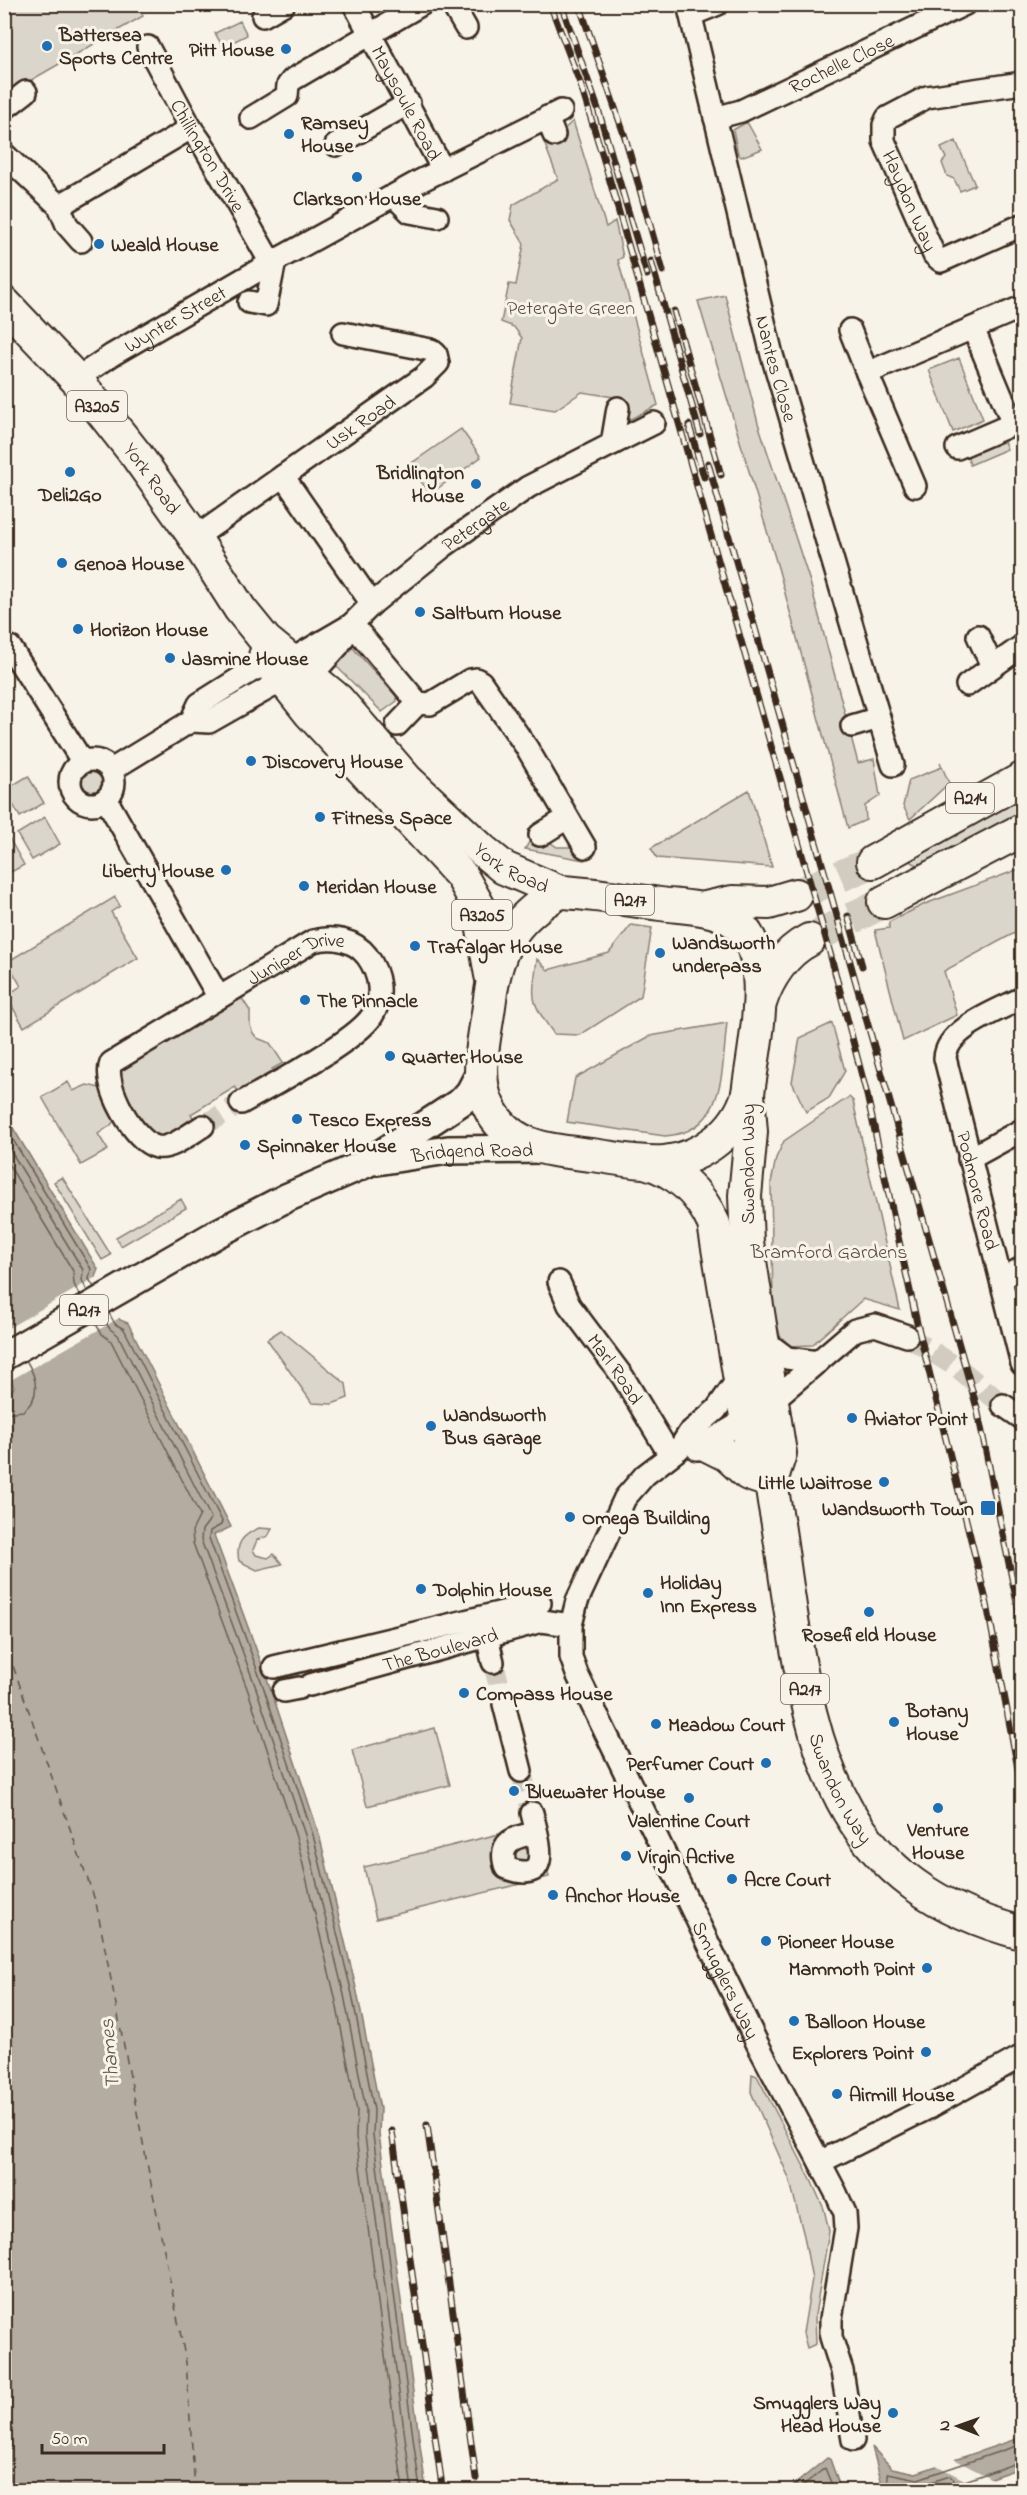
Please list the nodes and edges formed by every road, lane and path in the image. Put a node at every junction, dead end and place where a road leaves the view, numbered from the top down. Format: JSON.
{"nodes":[{"id":1,"x":284,"y":4,"type":"edge"},
{"id":2,"x":354,"y":4,"type":"edge"},
{"id":3,"x":422,"y":4,"type":"edge"},
{"id":4,"x":452,"y":4,"type":"edge"},
{"id":5,"x":718,"y":4,"type":"edge"},
{"id":6,"x":965,"y":4,"type":"edge"},
{"id":7,"x":690,"y":10,"type":"edge"},
{"id":8,"x":263,"y":16,"type":"dead end"},
{"id":9,"x":466,"y":28,"type":"dead end"},
{"id":10,"x":371,"y":35,"type":"junction"},
{"id":11,"x":148,"y":47,"type":"dead end"},
{"id":12,"x":1023,"y":83,"type":"edge"},
{"id":13,"x":27,"y":92,"type":"dead end"},
{"id":14,"x":409,"y":103,"type":"junction"},
{"id":15,"x":4,"y":110,"type":"edge"},
{"id":16,"x":251,"y":118,"type":"dead end"},
{"id":17,"x":715,"y":118,"type":"junction"},
{"id":18,"x":554,"y":121,"type":"dead end"},
{"id":19,"x":191,"y":129,"type":"junction"},
{"id":20,"x":336,"y":145,"type":"dead end"},
{"id":21,"x":4,"y":154,"type":"edge"},
{"id":22,"x":443,"y":170,"type":"junction"},
{"id":23,"x":394,"y":196,"type":"junction"},
{"id":24,"x":59,"y":206,"type":"junction"},
{"id":25,"x":437,"y":217,"type":"dead end"},
{"id":26,"x":1023,"y":225,"type":"edge"},
{"id":27,"x":81,"y":241,"type":"dead end"},
{"id":28,"x":273,"y":262,"type":"junction"},
{"id":29,"x":249,"y":302,"type":"dead end"},
{"id":30,"x":5,"y":304,"type":"edge"},
{"id":31,"x":1023,"y":307,"type":"edge"},
{"id":32,"x":973,"y":328,"type":"junction"},
{"id":33,"x":850,"y":330,"type":"dead end"},
{"id":34,"x":343,"y":333,"type":"dead end"},
{"id":35,"x":867,"y":374,"type":"junction"},
{"id":36,"x":76,"y":380,"type":"junction"},
{"id":37,"x":618,"y":408,"type":"dead end"},
{"id":38,"x":654,"y":423,"type":"dead end"},
{"id":39,"x":612,"y":444,"type":"junction"},
{"id":40,"x":957,"y":448,"type":"dead end"},
{"id":41,"x":283,"y":476,"type":"junction"},
{"id":42,"x":915,"y":486,"type":"dead end"},
{"id":43,"x":195,"y":538,"type":"junction"},
{"id":44,"x":372,"y":604,"type":"junction"},
{"id":45,"x":352,"y":624,"type":"junction"},
{"id":46,"x":978,"y":636,"type":"dead end"},
{"id":47,"x":1023,"y":646,"type":"edge"},
{"id":48,"x":10,"y":647,"type":"dead end"},
{"id":49,"x":992,"y":666,"type":"junction"},
{"id":50,"x":287,"y":671,"type":"junction"},
{"id":51,"x":966,"y":685,"type":"dead end"},
{"id":52,"x":418,"y":703,"type":"junction"},
{"id":53,"x":879,"y":718,"type":"junction"},
{"id":54,"x":397,"y":725,"type":"dead end"},
{"id":55,"x":852,"y":726,"type":"dead end"},
{"id":56,"x":82,"y":761,"type":"junction"},
{"id":57,"x":1023,"y":761,"type":"edge"},
{"id":58,"x":893,"y":765,"type":"dead end"},
{"id":59,"x":111,"y":770,"type":"junction"},
{"id":60,"x":1023,"y":778,"type":"edge"},
{"id":61,"x":106,"y":799,"type":"junction"},
{"id":62,"x":567,"y":818,"type":"junction"},
{"id":63,"x":1023,"y":830,"type":"edge"},
{"id":64,"x":540,"y":835,"type":"dead end"},
{"id":65,"x":919,"y":838,"type":"junction"},
{"id":66,"x":585,"y":847,"type":"dead end"},
{"id":67,"x":873,"y":862,"type":"tunnel mouth"},
{"id":68,"x":560,"y":892,"type":"junction"},
{"id":69,"x":796,"y":895,"type":"tunnel mouth"},
{"id":70,"x":884,"y":902,"type":"tunnel mouth"},
{"id":71,"x":701,"y":909,"type":"junction"},
{"id":72,"x":809,"y":940,"type":"tunnel mouth"},
{"id":73,"x":492,"y":982,"type":"junction"},
{"id":74,"x":218,"y":996,"type":"junction"},
{"id":75,"x":1023,"y":998,"type":"edge"},
{"id":76,"x":758,"y":1015,"type":"junction"},
{"id":77,"x":481,"y":1071,"type":"junction"},
{"id":78,"x":748,"y":1094,"type":"junction"},
{"id":79,"x":241,"y":1103,"type":"tunnel mouth"},
{"id":80,"x":203,"y":1126,"type":"tunnel mouth"},
{"id":81,"x":1023,"y":1130,"type":"edge"},
{"id":82,"x":544,"y":1149,"type":"junction"},
{"id":83,"x":969,"y":1159,"type":"junction"},
{"id":84,"x":644,"y":1162,"type":"junction"},
{"id":85,"x":367,"y":1163,"type":"junction"},
{"id":86,"x":1023,"y":1268,"type":"edge"},
{"id":87,"x":1001,"y":1279,"type":"junction"},
{"id":88,"x":559,"y":1282,"type":"dead end"},
{"id":89,"x":903,"y":1334,"type":"tunnel mouth"},
{"id":90,"x":763,"y":1340,"type":"junction"},
{"id":91,"x":4,"y":1356,"type":"edge"},
{"id":92,"x":818,"y":1362,"type":"junction"},
{"id":93,"x":1023,"y":1364,"type":"edge"},
{"id":94,"x":740,"y":1376,"type":"junction"},
{"id":95,"x":1003,"y":1405,"type":"tunnel mouth"},
{"id":96,"x":760,"y":1411,"type":"junction"},
{"id":97,"x":1023,"y":1418,"type":"edge"},
{"id":98,"x":686,"y":1450,"type":"junction"},
{"id":99,"x":772,"y":1483,"type":"junction"},
{"id":100,"x":540,"y":1603,"type":"dead end"},
{"id":101,"x":571,"y":1625,"type":"junction"},
{"id":102,"x":488,"y":1636,"type":"junction"},
{"id":103,"x":493,"y":1662,"type":"tunnel mouth"},
{"id":104,"x":274,"y":1667,"type":"dead end"},
{"id":105,"x":298,"y":1688,"type":"dead end"},
{"id":106,"x":504,"y":1704,"type":"tunnel mouth"},
{"id":107,"x":521,"y":1771,"type":"tunnel mouth"},
{"id":108,"x":1023,"y":1933,"type":"edge"},
{"id":109,"x":1023,"y":2056,"type":"edge"},
{"id":110,"x":820,"y":2162,"type":"junction"},
{"id":111,"x":854,"y":2440,"type":"dead end"}],
"edges":[{"from":1,"to":8,"type":"street"},
{"from":2,"to":10,"type":"street","name":"Maysoule Road"},
{"from":3,"to":10,"type":"street"},
{"from":4,"to":9,"type":"street"},
{"from":5,"to":7,"type":"street"},
{"from":6,"to":17,"type":"street","name":"Rochelle Close"},
{"from":7,"to":17,"type":"street","name":"Nantes Close"},
{"from":10,"to":14,"type":"street","name":"Maysoule Road"},
{"from":10,"to":16,"type":"street"},
{"from":11,"to":19,"type":"street","name":"Chillington Drive"},
{"from":12,"to":26,"type":"street","name":"Haydon Way"},
{"from":13,"to":15,"type":"street"},
{"from":14,"to":20,"type":"street"},
{"from":14,"to":22,"type":"street","name":"Maysoule Road"},
{"from":17,"to":53,"type":"street","name":"Nantes Close"},
{"from":18,"to":22,"type":"street","name":"Wynter Street"},
{"from":19,"to":24,"type":"street"},
{"from":19,"to":28,"type":"street","name":"Chillington Drive"},
{"from":21,"to":24,"type":"street"},
{"from":22,"to":23,"type":"street","name":"Wynter Street"},
{"from":23,"to":25,"type":"street"},
{"from":23,"to":28,"type":"street","name":"Wynter Street"},
{"from":24,"to":27,"type":"street"},
{"from":28,"to":29,"type":"street","name":"Wynter Street"},
{"from":28,"to":36,"type":"street","name":"Wynter Street"},
{"from":30,"to":36,"type":"highway","name":"York Road","number":"A3205"},
{"from":31,"to":32,"type":"street"},
{"from":32,"to":35,"type":"street"},
{"from":32,"to":40,"type":"street"},
{"from":33,"to":35,"type":"street"},
{"from":34,"to":41,"type":"street","name":"Usk Road"},
{"from":35,"to":42,"type":"street"},
{"from":36,"to":43,"type":"highway","name":"York Road","number":"A3205"},
{"from":37,"to":39,"type":"street"},
{"from":38,"to":39,"type":"street","name":"Petergate"},
{"from":39,"to":44,"type":"street","name":"Petergate"},
{"from":41,"to":43,"type":"street","name":"Usk Road"},
{"from":41,"to":44,"type":"street"},
{"from":43,"to":50,"type":"highway","name":"York Road","number":"A3205"},
{"from":44,"to":45,"type":"street","name":"Petergate"},
{"from":45,"to":50,"type":"street","name":"Petergate"},
{"from":45,"to":52,"type":"street"},
{"from":46,"to":49,"type":"street"},
{"from":47,"to":49,"type":"street"},
{"from":48,"to":56,"type":"street"},
{"from":49,"to":51,"type":"street"},
{"from":50,"to":59,"type":"street"},
{"from":50,"to":68,"type":"highway","name":"York Road","number":"A3205"},
{"from":50,"to":73,"type":"highway","name":"York Road","number":"A3205"},
{"from":52,"to":54,"type":"street"},
{"from":52,"to":62,"type":"street"},
{"from":53,"to":55,"type":"street"},
{"from":53,"to":58,"type":"street","name":"Nantes Close"},
{"from":56,"to":59,"type":"street"},
{"from":56,"to":61,"type":"street"},
{"from":57,"to":65,"type":"highway","number":"A214"},
{"from":59,"to":61,"type":"street"},
{"from":60,"to":65,"type":"highway","number":"A214"},
{"from":61,"to":74,"type":"street"},
{"from":62,"to":64,"type":"street"},
{"from":62,"to":66,"type":"street"},
{"from":63,"to":70,"type":"highway","number":"A214"},
{"from":65,"to":67,"type":"highway","number":"A214"},
{"from":68,"to":71,"type":"highway","number":"A217"},
{"from":68,"to":73,"type":"highway","number":"A217"},
{"from":69,"to":71,"type":"highway"},
{"from":71,"to":76,"type":"highway","number":"A217"},
{"from":72,"to":76,"type":"highway"},
{"from":73,"to":77,"type":"highway","number":"A217"},
{"from":74,"to":79,"type":"street","name":"Juniper Drive"},
{"from":74,"to":80,"type":"street","name":"Juniper Drive"},
{"from":75,"to":83,"type":"street","name":"Podmore Road"},
{"from":76,"to":78,"type":"highway","number":"A217"},
{"from":77,"to":82,"type":"highway","number":"A217"},
{"from":77,"to":85,"type":"main road","name":"Bridgend Road","number":"A217"},
{"from":78,"to":84,"type":"highway","number":"A217"},
{"from":78,"to":90,"type":"highway","name":"Swandon Way","number":"A217"},
{"from":81,"to":83,"type":"street"},
{"from":82,"to":84,"type":"highway","number":"A217"},
{"from":82,"to":85,"type":"main road","name":"Bridgend Road","number":"A217"},
{"from":83,"to":87,"type":"street","name":"Podmore Road"},
{"from":84,"to":94,"type":"highway","name":"Swandon Way","number":"A217"},
{"from":85,"to":91,"type":"main road","name":"Bridgend Road","number":"A217"},
{"from":86,"to":87,"type":"street"},
{"from":87,"to":93,"type":"street","name":"Podmore Road"},
{"from":88,"to":98,"type":"street","name":"Marl Road"},
{"from":89,"to":92,"type":"street","name":"Smugglers Way"},
{"from":90,"to":92,"type":"street"},
{"from":90,"to":96,"type":"highway","name":"Swandon Way","number":"A217"},
{"from":92,"to":96,"type":"street","name":"Smugglers Way"},
{"from":94,"to":96,"type":"highway","name":"Swandon Way","number":"A217"},
{"from":94,"to":98,"type":"street","name":"Smugglers Way"},
{"from":95,"to":97,"type":"street"},
{"from":96,"to":98,"type":"street","name":"Smugglers Way"},
{"from":96,"to":99,"type":"highway","name":"Swandon Way","number":"A217"},
{"from":98,"to":99,"type":"highway"},
{"from":98,"to":101,"type":"street","name":"Smugglers Way"},
{"from":99,"to":108,"type":"highway","name":"Swandon Way","number":"A217"},
{"from":100,"to":104,"type":"street"},
{"from":101,"to":102,"type":"street","name":"The Boulevard"},
{"from":101,"to":110,"type":"street","name":"Smugglers Way"},
{"from":102,"to":103,"type":"street"},
{"from":102,"to":105,"type":"street","name":"The Boulevard"},
{"from":106,"to":107,"type":"street"},
{"from":109,"to":110,"type":"street"},
{"from":110,"to":111,"type":"street","name":"Smugglers Way"}]}
